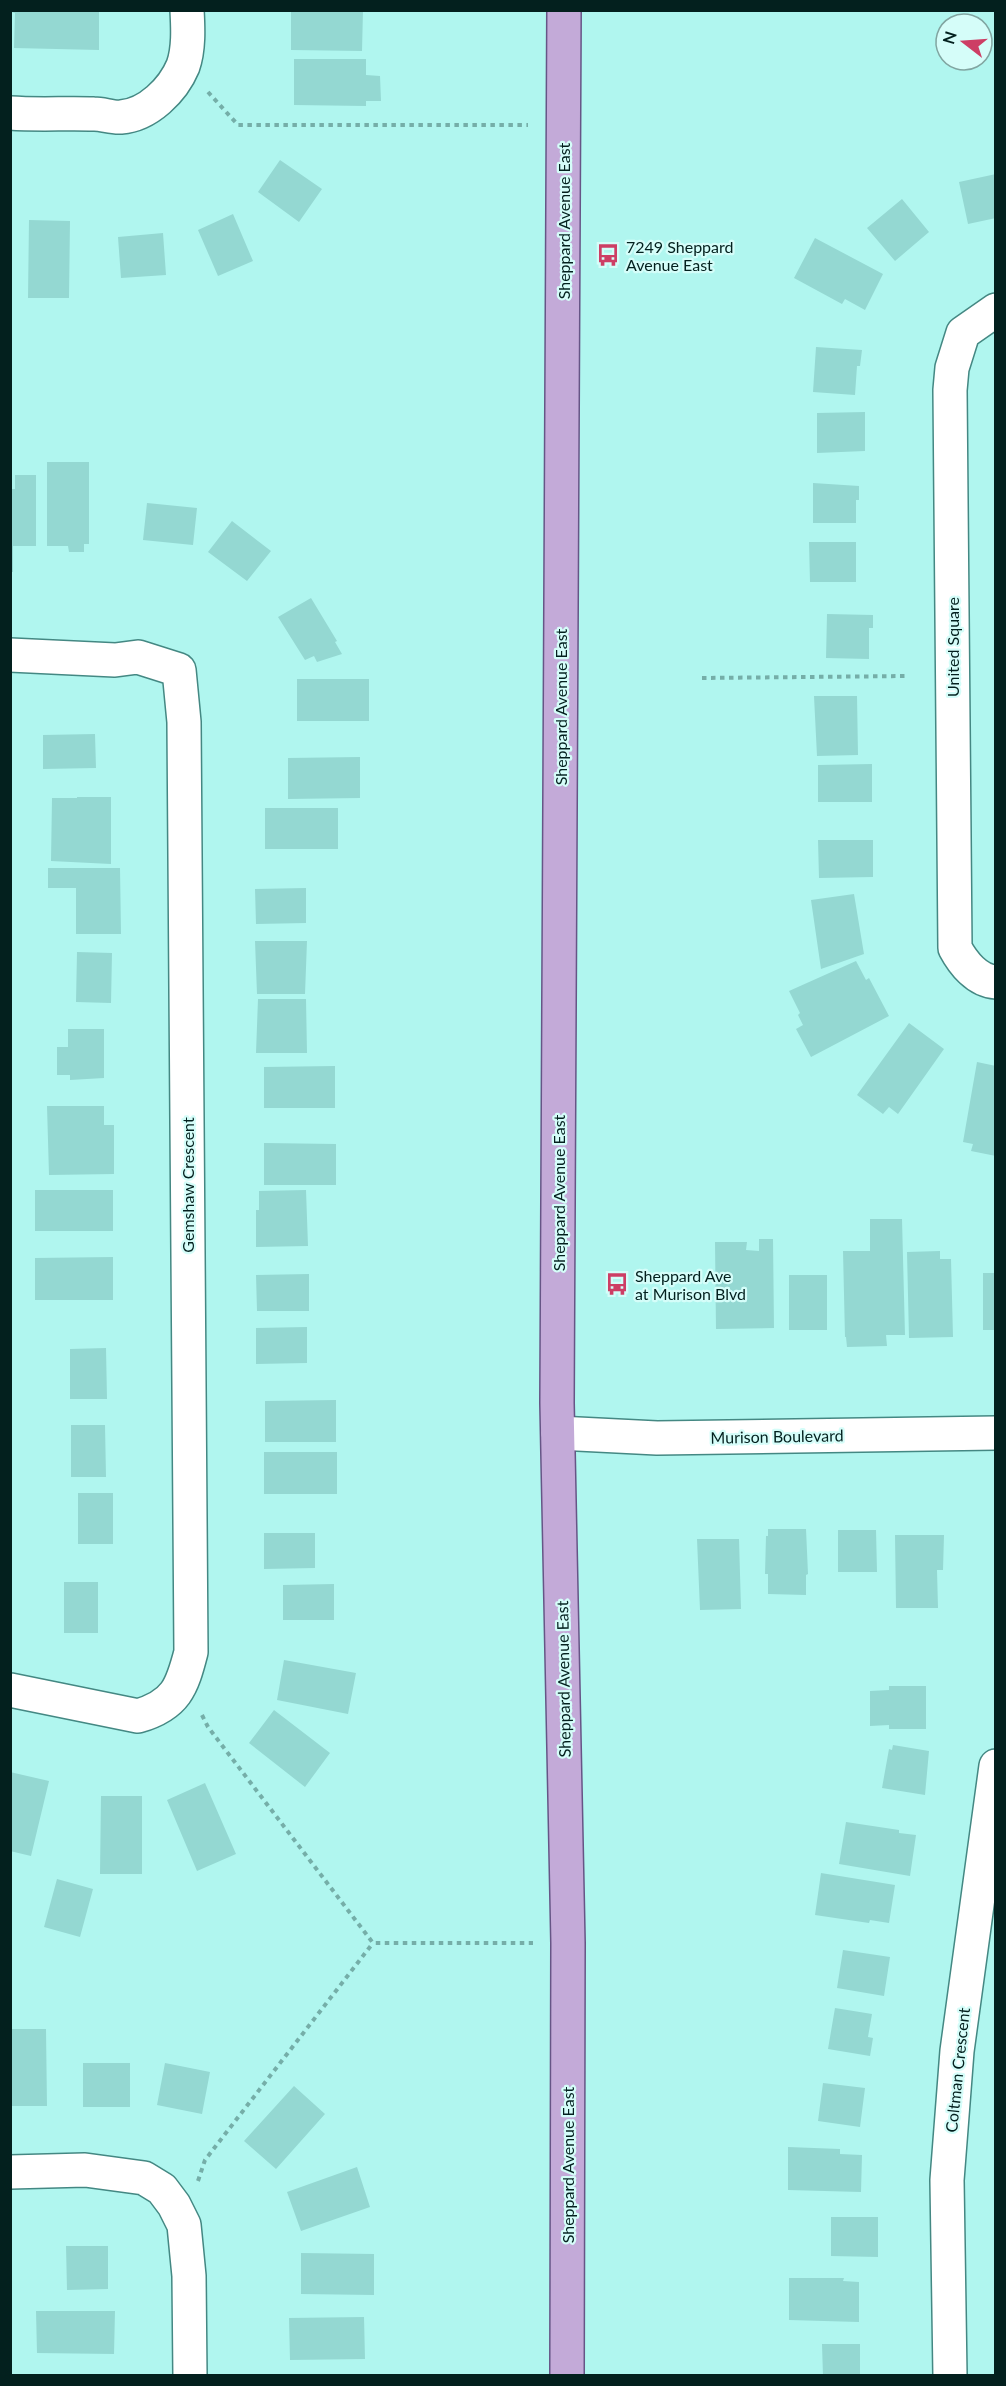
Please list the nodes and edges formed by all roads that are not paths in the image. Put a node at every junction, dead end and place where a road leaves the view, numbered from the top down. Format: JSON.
{"nodes":[{"id":1,"x":187,"y":10,"type":"edge"},
{"id":2,"x":564,"y":10,"type":"edge"},
{"id":3,"x":10,"y":113,"type":"edge"},
{"id":4,"x":996,"y":310,"type":"edge"},
{"id":5,"x":10,"y":655,"type":"edge"},
{"id":6,"x":996,"y":982,"type":"edge"},
{"id":7,"x":558,"y":1433,"type":"junction"},
{"id":8,"x":996,"y":1433,"type":"edge"},
{"id":9,"x":10,"y":1690,"type":"edge"},
{"id":10,"x":996,"y":1766,"type":"edge"},
{"id":11,"x":10,"y":2172,"type":"edge"},
{"id":12,"x":190,"y":2376,"type":"edge"},
{"id":13,"x":567,"y":2376,"type":"edge"},
{"id":14,"x":950,"y":2376,"type":"edge"}],
"edges":[{"from":1,"to":3,"type":"street"},
{"from":2,"to":7,"type":"main road","name":"Sheppard Avenue East"},
{"from":4,"to":6,"type":"street","name":"United Square"},
{"from":5,"to":9,"type":"street","name":"Gemshaw Crescent"},
{"from":7,"to":8,"type":"street","name":"Murison Boulevard"},
{"from":7,"to":13,"type":"main road","name":"Sheppard Avenue East"},
{"from":10,"to":14,"type":"street","name":"Coltman Crescent"},
{"from":11,"to":12,"type":"street"}]}
